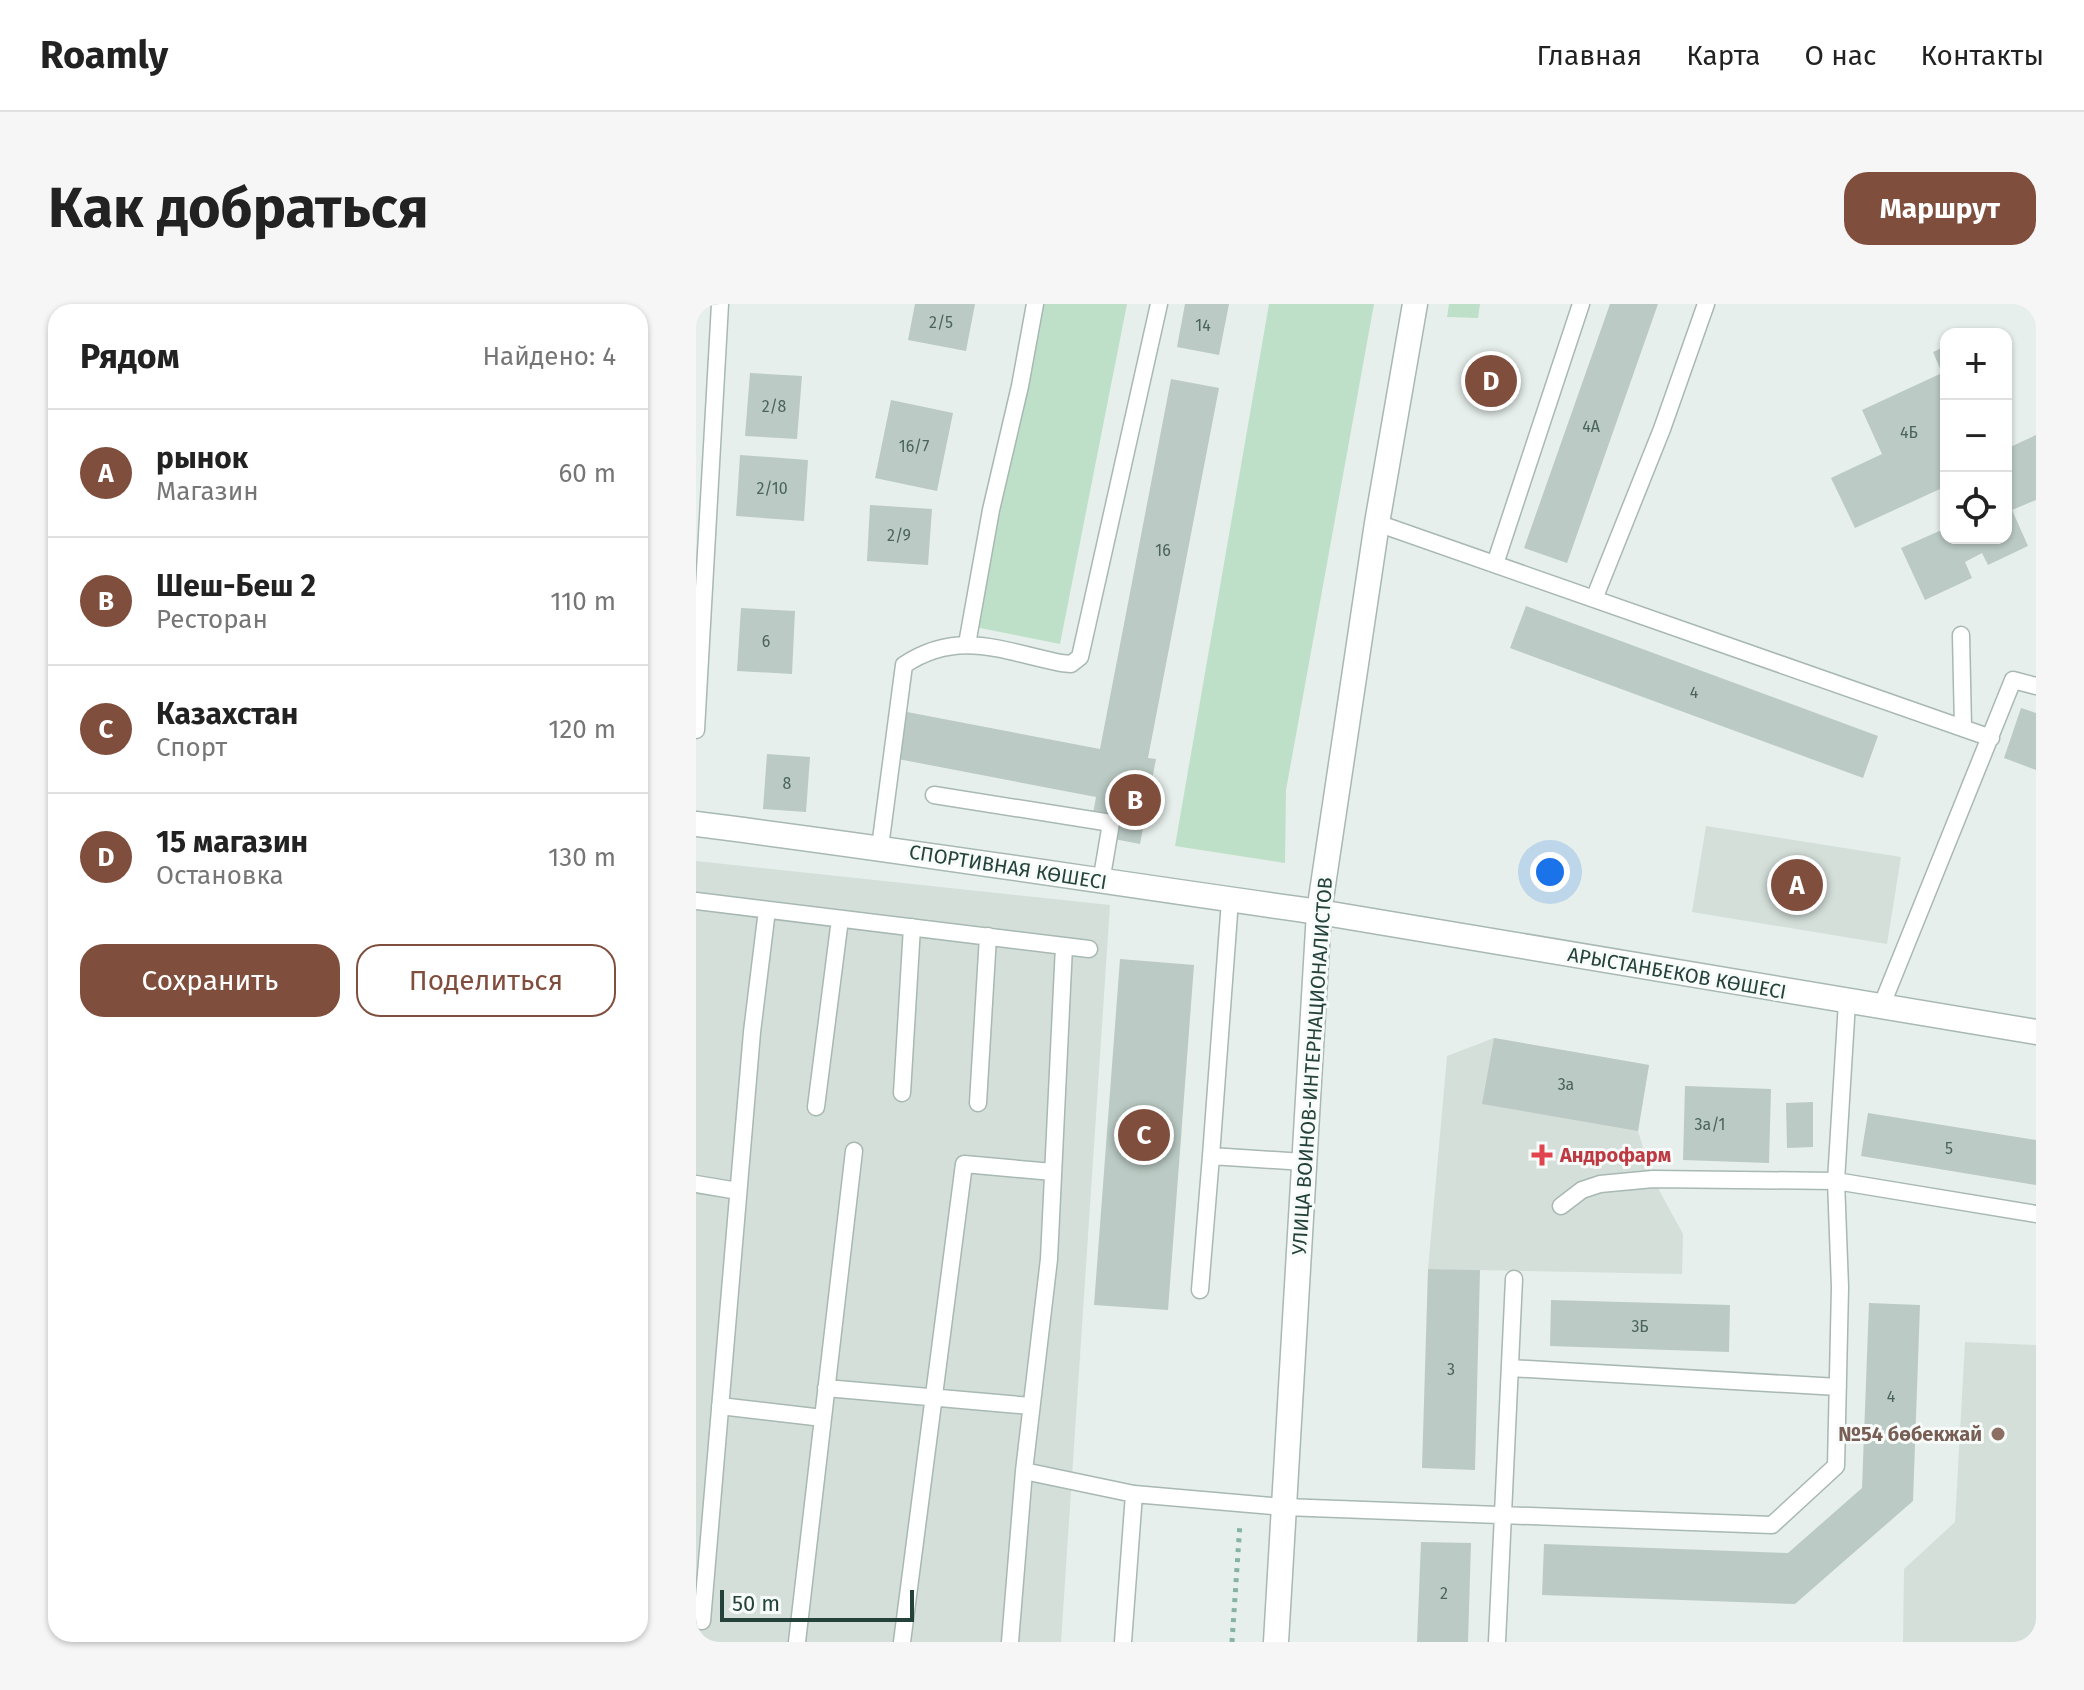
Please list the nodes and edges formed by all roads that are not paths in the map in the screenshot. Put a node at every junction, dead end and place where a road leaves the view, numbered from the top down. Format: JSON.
{"nodes":[{"id":1,"x":720,"y":304,"type":"edge"},
{"id":2,"x":1035,"y":304,"type":"edge"},
{"id":3,"x":1159,"y":304,"type":"edge"},
{"id":4,"x":1415,"y":304,"type":"edge"},
{"id":5,"x":1581,"y":304,"type":"edge"},
{"id":6,"x":1706,"y":304,"type":"edge"},
{"id":7,"x":1377,"y":523,"type":"junction"},
{"id":8,"x":1495,"y":564,"type":"junction"},
{"id":9,"x":1594,"y":599,"type":"junction"},
{"id":10,"x":1961,"y":635,"type":"dead end"},
{"id":11,"x":967,"y":644,"type":"junction"},
{"id":12,"x":2036,"y":686,"type":"edge"},
{"id":13,"x":1963,"y":728,"type":"junction"},
{"id":14,"x":696,"y":730,"type":"edge"},
{"id":15,"x":1991,"y":738,"type":"junction"},
{"id":16,"x":934,"y":795,"type":"dead end"},
{"id":17,"x":696,"y":824,"type":"edge"},
{"id":18,"x":880,"y":847,"type":"junction"},
{"id":19,"x":1101,"y":882,"type":"junction"},
{"id":20,"x":1230,"y":900,"type":"junction"},
{"id":21,"x":696,"y":901,"type":"edge"},
{"id":22,"x":767,"y":910,"type":"junction"},
{"id":23,"x":1319,"y":912,"type":"junction"},
{"id":24,"x":840,"y":919,"type":"junction"},
{"id":25,"x":912,"y":927,"type":"junction"},
{"id":26,"x":988,"y":936,"type":"junction"},
{"id":27,"x":1064,"y":946,"type":"junction"},
{"id":28,"x":1089,"y":949,"type":"dead end"},
{"id":29,"x":1847,"y":1002,"type":"junction"},
{"id":30,"x":1881,"y":1007,"type":"junction"},
{"id":31,"x":2036,"y":1032,"type":"edge"},
{"id":32,"x":902,"y":1093,"type":"dead end"},
{"id":33,"x":978,"y":1103,"type":"dead end"},
{"id":34,"x":816,"y":1107,"type":"dead end"},
{"id":35,"x":854,"y":1151,"type":"dead end"},
{"id":36,"x":1211,"y":1156,"type":"junction"},
{"id":37,"x":1304,"y":1162,"type":"junction"},
{"id":38,"x":1053,"y":1172,"type":"junction"},
{"id":39,"x":1836,"y":1181,"type":"junction"},
{"id":40,"x":696,"y":1184,"type":"edge"},
{"id":41,"x":738,"y":1191,"type":"junction"},
{"id":42,"x":1561,"y":1206,"type":"dead end"},
{"id":43,"x":2036,"y":1214,"type":"edge"},
{"id":44,"x":1514,"y":1279,"type":"dead end"},
{"id":45,"x":1200,"y":1290,"type":"dead end"},
{"id":46,"x":1510,"y":1368,"type":"junction"},
{"id":47,"x":1838,"y":1387,"type":"junction"},
{"id":48,"x":826,"y":1388,"type":"junction"},
{"id":49,"x":933,"y":1398,"type":"junction"},
{"id":50,"x":720,"y":1406,"type":"junction"},
{"id":51,"x":1031,"y":1406,"type":"junction"},
{"id":52,"x":823,"y":1418,"type":"junction"},
{"id":53,"x":1024,"y":1471,"type":"junction"},
{"id":54,"x":1134,"y":1494,"type":"junction"},
{"id":55,"x":1284,"y":1507,"type":"junction"},
{"id":56,"x":1503,"y":1515,"type":"junction"},
{"id":57,"x":696,"y":1620,"type":"edge"},
{"id":58,"x":797,"y":1642,"type":"edge"},
{"id":59,"x":902,"y":1642,"type":"edge"},
{"id":60,"x":1010,"y":1642,"type":"edge"},
{"id":61,"x":1123,"y":1642,"type":"edge"},
{"id":62,"x":1276,"y":1642,"type":"edge"},
{"id":63,"x":1497,"y":1642,"type":"edge"}],
"edges":[{"from":1,"to":14,"type":"lane"},
{"from":2,"to":11,"type":"lane"},
{"from":3,"to":11,"type":"lane"},
{"from":4,"to":7,"type":"street","name":"УЛИЦА ВОИНОВ-ИНТЕРНАЦИОНАЛИСТОВ"},
{"from":5,"to":8,"type":"lane"},
{"from":6,"to":9,"type":"lane"},
{"from":7,"to":8,"type":"lane"},
{"from":7,"to":23,"type":"street","name":"УЛИЦА ВОИНОВ-ИНТЕРНАЦИОНАЛИСТОВ"},
{"from":8,"to":9,"type":"lane"},
{"from":9,"to":13,"type":"lane"},
{"from":10,"to":13,"type":"lane"},
{"from":11,"to":18,"type":"lane"},
{"from":12,"to":15,"type":"lane"},
{"from":13,"to":15,"type":"lane"},
{"from":15,"to":30,"type":"lane"},
{"from":16,"to":19,"type":"lane"},
{"from":17,"to":18,"type":"street","name":"СПОРТИВНАЯ КӨШЕСІ"},
{"from":18,"to":19,"type":"street","name":"СПОРТИВНАЯ КӨШЕСІ"},
{"from":19,"to":20,"type":"street","name":"СПОРТИВНАЯ КӨШЕСІ"},
{"from":20,"to":23,"type":"street","name":"СПОРТИВНАЯ КӨШЕСІ"},
{"from":20,"to":36,"type":"lane"},
{"from":21,"to":22,"type":"lane"},
{"from":22,"to":24,"type":"lane"},
{"from":22,"to":41,"type":"lane"},
{"from":23,"to":29,"type":"street","name":"АРЫСТАНБЕКОВ КӨШЕСІ"},
{"from":23,"to":37,"type":"street","name":"УЛИЦА ВОИНОВ-ИНТЕРНАЦИОНАЛИСТОВ"},
{"from":24,"to":25,"type":"lane"},
{"from":24,"to":34,"type":"lane"},
{"from":25,"to":26,"type":"lane"},
{"from":25,"to":32,"type":"lane"},
{"from":26,"to":27,"type":"lane"},
{"from":26,"to":33,"type":"lane"},
{"from":27,"to":28,"type":"lane"},
{"from":27,"to":38,"type":"lane"},
{"from":29,"to":30,"type":"street","name":"АРЫСТАНБЕКОВ КӨШЕСІ"},
{"from":29,"to":39,"type":"lane"},
{"from":30,"to":31,"type":"street","name":"АРЫСТАНБЕКОВ КӨШЕСІ"},
{"from":35,"to":48,"type":"lane"},
{"from":36,"to":37,"type":"lane"},
{"from":36,"to":45,"type":"lane"},
{"from":37,"to":55,"type":"street","name":"УЛИЦА ВОИНОВ-ИНТЕРНАЦИОНАЛИСТОВ"},
{"from":38,"to":49,"type":"lane"},
{"from":38,"to":51,"type":"lane"},
{"from":39,"to":42,"type":"lane"},
{"from":39,"to":43,"type":"lane"},
{"from":39,"to":47,"type":"lane"},
{"from":40,"to":41,"type":"lane"},
{"from":41,"to":50,"type":"lane"},
{"from":44,"to":46,"type":"lane"},
{"from":46,"to":47,"type":"lane"},
{"from":46,"to":56,"type":"lane"},
{"from":47,"to":56,"type":"lane"},
{"from":48,"to":49,"type":"lane"},
{"from":48,"to":52,"type":"lane"},
{"from":49,"to":51,"type":"lane"},
{"from":49,"to":59,"type":"lane"},
{"from":50,"to":52,"type":"lane"},
{"from":50,"to":57,"type":"lane"},
{"from":51,"to":53,"type":"lane"},
{"from":52,"to":58,"type":"lane"},
{"from":53,"to":54,"type":"lane"},
{"from":53,"to":60,"type":"lane"},
{"from":54,"to":55,"type":"lane"},
{"from":54,"to":61,"type":"lane"},
{"from":55,"to":56,"type":"lane"},
{"from":55,"to":62,"type":"street","name":"УЛИЦА ВОИНОВ-ИНТЕРНАЦИОНАЛИСТОВ"},
{"from":56,"to":63,"type":"lane"}]}
